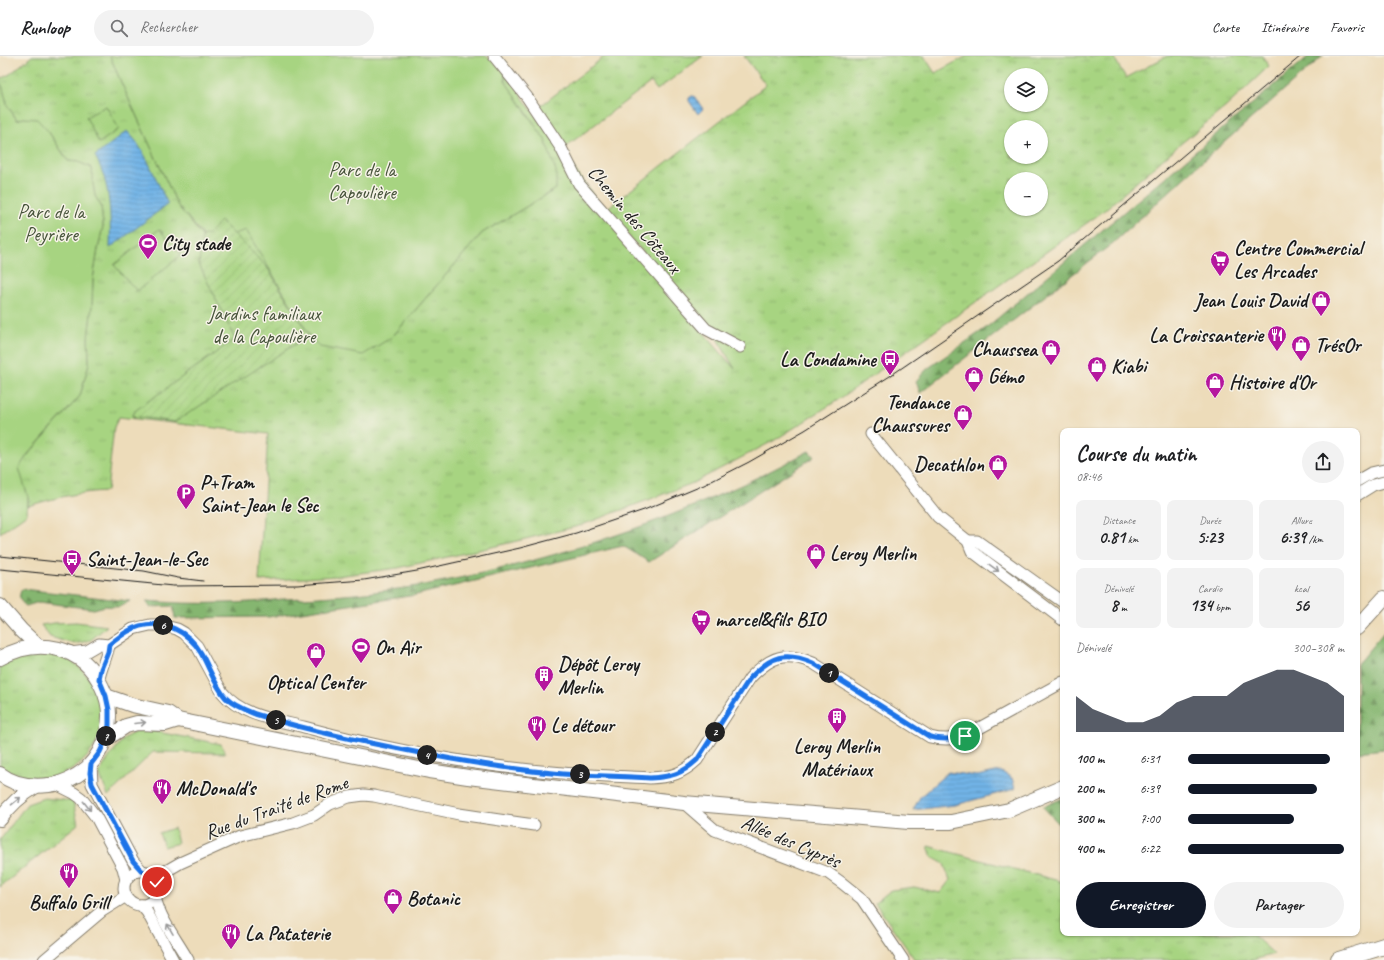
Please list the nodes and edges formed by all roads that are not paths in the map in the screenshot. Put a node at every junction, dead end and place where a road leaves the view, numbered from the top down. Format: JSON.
{"nodes":[{"id":1,"x":494,"y":56,"type":"edge"},
{"id":2,"x":740,"y":348,"type":"dead end"},
{"id":3,"x":871,"y":434,"type":"dead end"},
{"id":4,"x":1384,"y":470,"type":"edge"},
{"id":5,"x":1360,"y":479,"type":"edge"},
{"id":6,"x":1384,"y":482,"type":"edge"},
{"id":7,"x":1360,"y":493,"type":"edge"},
{"id":8,"x":968,"y":541,"type":"junction"},
{"id":9,"x":1384,"y":598,"type":"edge"},
{"id":10,"x":1060,"y":600,"type":"edge"},
{"id":11,"x":0,"y":606,"type":"edge"},
{"id":12,"x":1060,"y":618,"type":"edge"},
{"id":13,"x":1360,"y":625,"type":"edge"},
{"id":14,"x":109,"y":645,"type":"junction"},
{"id":15,"x":38,"y":646,"type":"junction"},
{"id":16,"x":70,"y":654,"type":"junction"},
{"id":17,"x":0,"y":658,"type":"edge"},
{"id":18,"x":99,"y":679,"type":"junction"},
{"id":19,"x":1060,"y":684,"type":"edge"},
{"id":20,"x":106,"y":696,"type":"junction"},
{"id":21,"x":178,"y":720,"type":"junction"},
{"id":22,"x":106,"y":739,"type":"junction"},
{"id":23,"x":91,"y":764,"type":"junction"},
{"id":24,"x":0,"y":774,"type":"edge"},
{"id":25,"x":56,"y":784,"type":"junction"},
{"id":26,"x":36,"y":786,"type":"junction"},
{"id":27,"x":1060,"y":787,"type":"edge"},
{"id":28,"x":684,"y":803,"type":"junction"},
{"id":29,"x":0,"y":819,"type":"edge"},
{"id":30,"x":534,"y":825,"type":"dead end"},
{"id":31,"x":142,"y":871,"type":"junction"},
{"id":32,"x":154,"y":878,"type":"junction"},
{"id":33,"x":126,"y":880,"type":"junction"},
{"id":34,"x":126,"y":896,"type":"junction"},
{"id":35,"x":155,"y":897,"type":"junction"},
{"id":36,"x":141,"y":905,"type":"junction"},
{"id":37,"x":1384,"y":946,"type":"edge"},
{"id":38,"x":44,"y":960,"type":"edge"},
{"id":39,"x":173,"y":960,"type":"edge"},
{"id":40,"x":188,"y":960,"type":"edge"},
{"id":41,"x":903,"y":960,"type":"edge"},
{"id":42,"x":1339,"y":960,"type":"edge"}],
"edges":[{"from":1,"to":2,"type":"street","name":"Chemin des Côteaux"},
{"from":3,"to":8,"type":"street"},
{"from":4,"to":5,"type":"street"},
{"from":6,"to":7,"type":"street"},
{"from":8,"to":10,"type":"street"},
{"from":8,"to":12,"type":"street","one_way":true},
{"from":9,"to":13,"type":"main road"},
{"from":11,"to":15,"type":"main road"},
{"from":14,"to":16,"type":"street"},
{"from":14,"to":18,"type":"street"},
{"from":14,"to":19,"type":"street"},
{"from":15,"to":16,"type":"main road"},
{"from":15,"to":17,"type":"main road"},
{"from":16,"to":18,"type":"main road"},
{"from":18,"to":20,"type":"main road"},
{"from":20,"to":21,"type":"main road"},
{"from":20,"to":22,"type":"main road"},
{"from":22,"to":21,"type":"main road","one_way":true},
{"from":21,"to":28,"type":"main road"},
{"from":22,"to":23,"type":"main road"},
{"from":23,"to":25,"type":"main road"},
{"from":23,"to":31,"type":"street"},
{"from":24,"to":26,"type":"main road"},
{"from":25,"to":26,"type":"main road"},
{"from":25,"to":33,"type":"street","one_way":true},
{"from":29,"to":26,"type":"main road","one_way":true},
{"from":27,"to":28,"type":"main road"},
{"from":28,"to":41,"type":"street","name":"Allée des Cyprès"},
{"from":30,"to":32,"type":"street","name":"Rue du Traité de Rome"},
{"from":31,"to":32,"type":"street"},
{"from":31,"to":33,"type":"street"},
{"from":32,"to":35,"type":"street"},
{"from":33,"to":34,"type":"street"},
{"from":34,"to":36,"type":"street"},
{"from":34,"to":38,"type":"street"},
{"from":35,"to":36,"type":"street"},
{"from":40,"to":35,"type":"street","one_way":true},
{"from":36,"to":39,"type":"street"},
{"from":37,"to":42,"type":"highway"}]}
